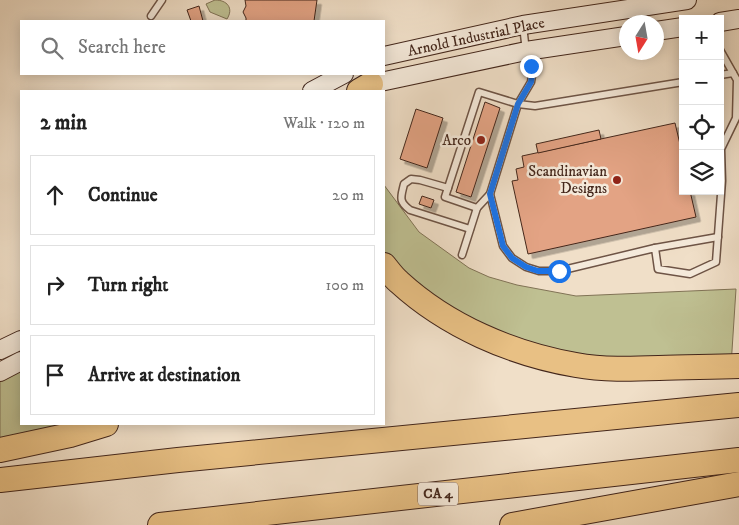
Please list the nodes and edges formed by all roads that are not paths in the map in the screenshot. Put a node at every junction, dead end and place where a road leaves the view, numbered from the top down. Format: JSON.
{"nodes":[{"id":1,"x":162,"y":0,"type":"edge"},
{"id":2,"x":687,"y":0,"type":"edge"},
{"id":3,"x":151,"y":16,"type":"dead end"},
{"id":4,"x":739,"y":19,"type":"edge"},
{"id":5,"x":724,"y":21,"type":"edge"},
{"id":6,"x":523,"y":25,"type":"junction"},
{"id":7,"x":679,"y":28,"type":"edge"},
{"id":8,"x":664,"y":30,"type":"edge"},
{"id":9,"x":619,"y":37,"type":"edge"},
{"id":10,"x":526,"y":51,"type":"junction"},
{"id":11,"x":385,"y":56,"type":"edge"},
{"id":12,"x":724,"y":57,"type":"edge"},
{"id":13,"x":733,"y":73,"type":"junction"},
{"id":14,"x":724,"y":74,"type":"edge"},
{"id":15,"x":342,"y":75,"type":"edge"},
{"id":16,"x":679,"y":83,"type":"edge"},
{"id":17,"x":361,"y":89,"type":"edge"},
{"id":18,"x":314,"y":90,"type":"edge"},
{"id":19,"x":518,"y":104,"type":"junction"},
{"id":20,"x":448,"y":188,"type":"junction"},
{"id":21,"x":490,"y":194,"type":"junction"},
{"id":22,"x":477,"y":208,"type":"junction"},
{"id":23,"x":470,"y":229,"type":"junction"},
{"id":24,"x":718,"y":237,"type":"junction"},
{"id":25,"x":655,"y":248,"type":"junction"},
{"id":26,"x":462,"y":255,"type":"dead end"},
{"id":27,"x":385,"y":266,"type":"edge"},
{"id":28,"x":20,"y":340,"type":"edge"},
{"id":29,"x":0,"y":350,"type":"edge"},
{"id":30,"x":20,"y":362,"type":"edge"},
{"id":31,"x":729,"y":366,"type":"edge"},
{"id":32,"x":0,"y":372,"type":"edge"},
{"id":33,"x":739,"y":406,"type":"edge"},
{"id":34,"x":103,"y":425,"type":"edge"},
{"id":35,"x":0,"y":450,"type":"edge"},
{"id":36,"x":728,"y":461,"type":"edge"},
{"id":37,"x":0,"y":480,"type":"edge"},
{"id":38,"x":728,"y":486,"type":"edge"},
{"id":39,"x":160,"y":525,"type":"edge"},
{"id":40,"x":512,"y":525,"type":"edge"}],
"edges":[{"from":1,"to":3,"type":"lane"},
{"from":2,"to":6,"type":"street","name":"Arnold Industrial Place"},
{"from":4,"to":5,"type":"street"},
{"from":6,"to":10,"type":"lane"},
{"from":6,"to":11,"type":"street","name":"Arnold Industrial Place"},
{"from":7,"to":8,"type":"street"},
{"from":9,"to":10,"type":"street","name":"Arnold Industrial Place"},
{"from":10,"to":17,"type":"street","name":"Arnold Industrial Place"},
{"from":10,"to":19,"type":"lane"},
{"from":12,"to":13,"type":"lane"},
{"from":13,"to":14,"type":"lane"},
{"from":13,"to":24,"type":"lane"},
{"from":15,"to":18,"type":"street"},
{"from":16,"to":19,"type":"lane"},
{"from":19,"to":20,"type":"lane"},
{"from":19,"to":21,"type":"lane"},
{"from":20,"to":22,"type":"lane"},
{"from":20,"to":23,"type":"lane"},
{"from":21,"to":22,"type":"lane"},
{"from":21,"to":25,"type":"lane"},
{"from":22,"to":23,"type":"lane"},
{"from":23,"to":26,"type":"lane"},
{"from":24,"to":25,"type":"lane"},
{"from":24,"to":25,"type":"lane"},
{"from":27,"to":31,"type":"highway"},
{"from":28,"to":29,"type":"street"},
{"from":30,"to":32,"type":"street"},
{"from":33,"to":37,"type":"highway"},
{"from":34,"to":35,"type":"highway"},
{"from":36,"to":39,"type":"highway","number":"CA 4"},
{"from":38,"to":40,"type":"highway"}]}
